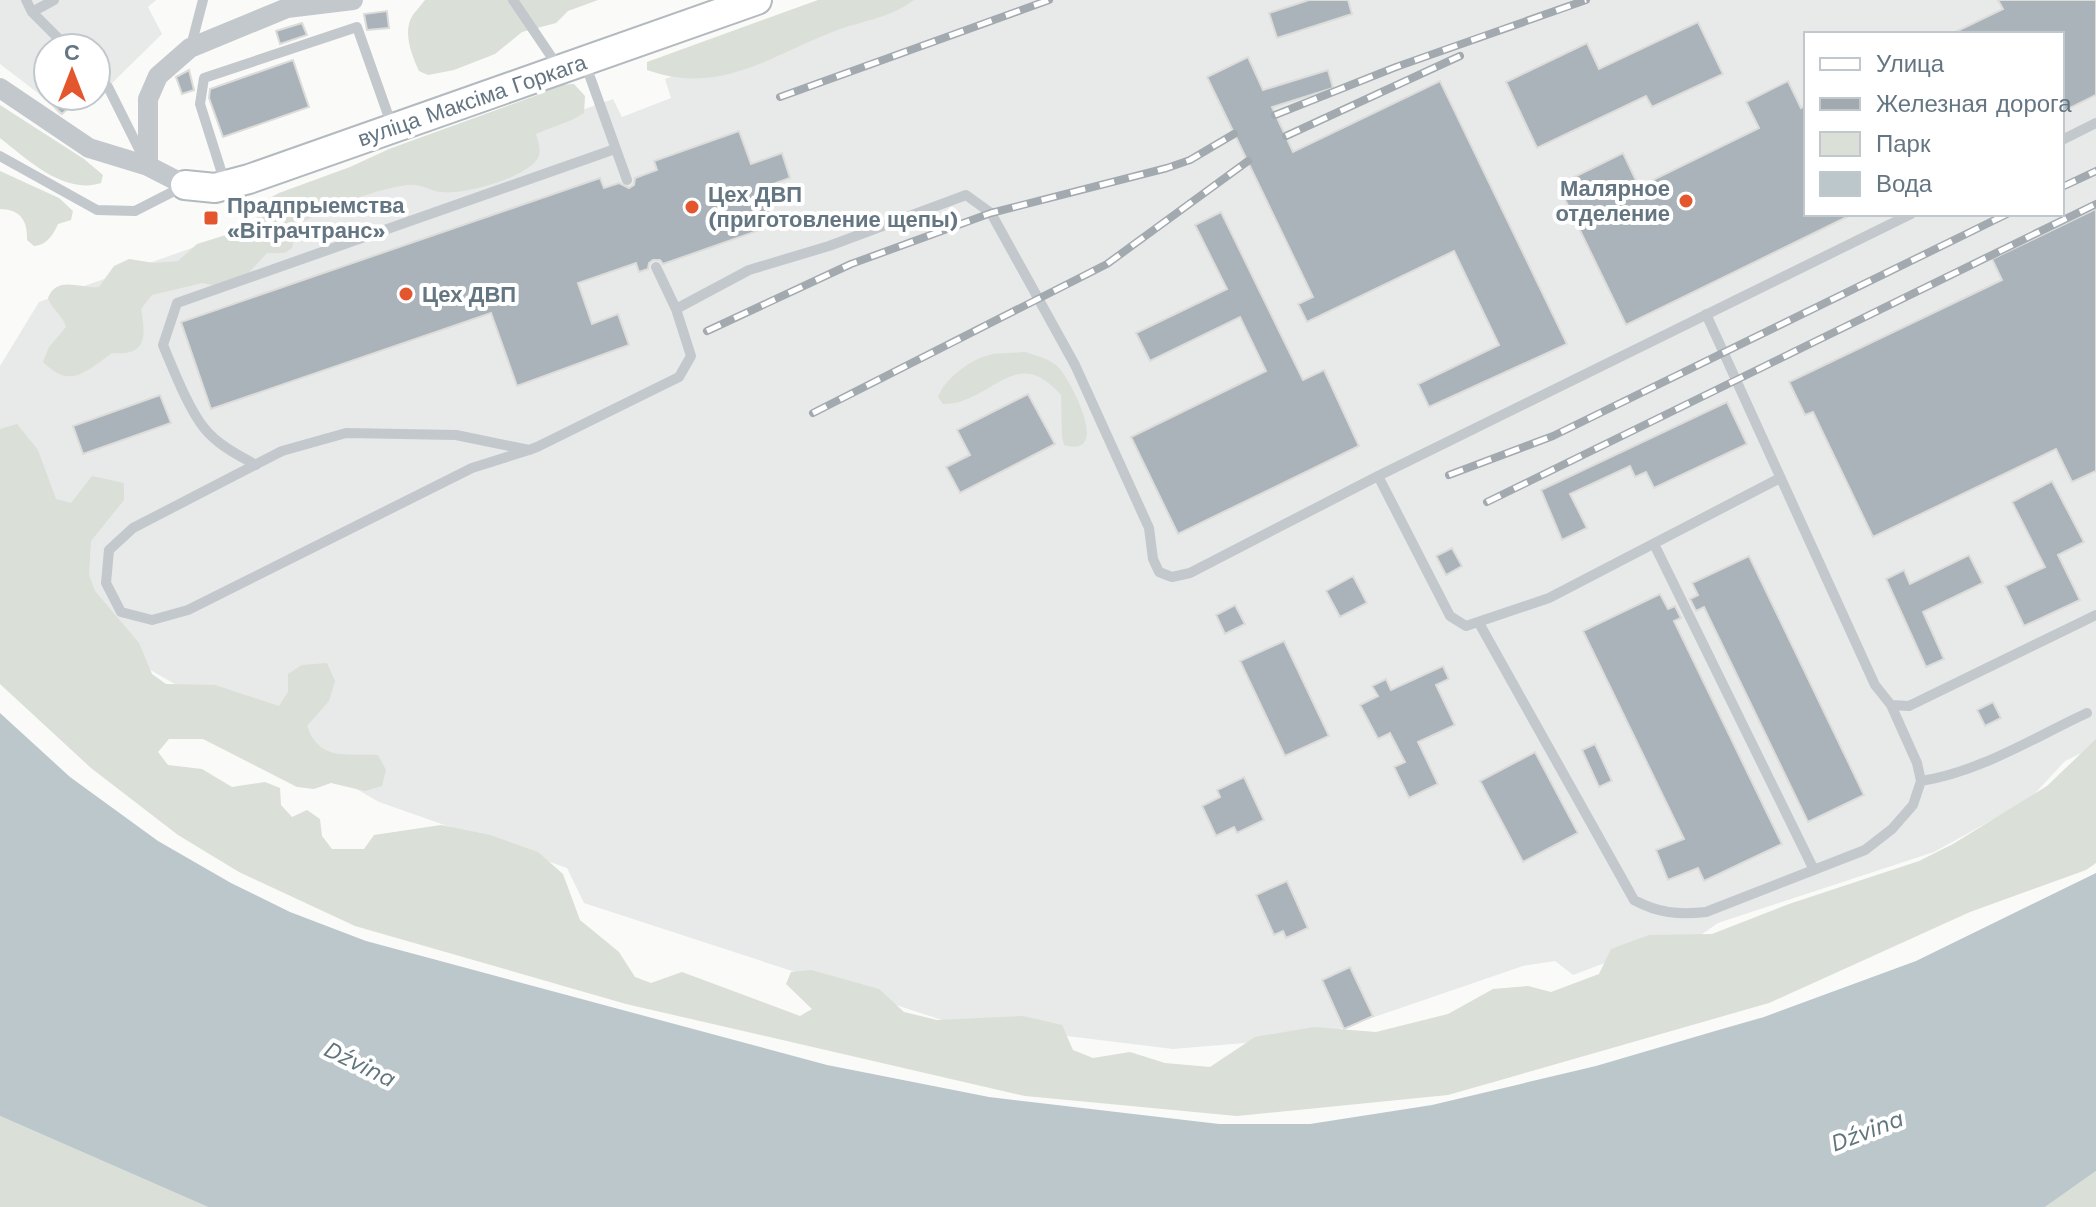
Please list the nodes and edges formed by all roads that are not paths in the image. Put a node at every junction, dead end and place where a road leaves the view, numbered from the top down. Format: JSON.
{"nodes":[{"id":1,"x":26,"y":0,"type":"edge"},
{"id":2,"x":54,"y":0,"type":"edge"},
{"id":3,"x":203,"y":0,"type":"edge"},
{"id":4,"x":353,"y":0,"type":"edge"},
{"id":5,"x":513,"y":0,"type":"edge"},
{"id":6,"x":757,"y":0,"type":"edge"},
{"id":7,"x":32,"y":12,"type":"junction"},
{"id":8,"x":52,"y":32,"type":"edge"},
{"id":9,"x":190,"y":48,"type":"junction"},
{"id":10,"x":572,"y":65,"type":"junction"},
{"id":11,"x":0,"y":88,"type":"edge"},
{"id":12,"x":112,"y":95,"type":"edge"},
{"id":13,"x":2096,"y":123,"type":"edge"},
{"id":14,"x":393,"y":128,"type":"junction"},
{"id":15,"x":2064,"y":139,"type":"edge"},
{"id":16,"x":615,"y":149,"type":"junction"},
{"id":17,"x":0,"y":156,"type":"edge"},
{"id":18,"x":148,"y":166,"type":"junction"},
{"id":19,"x":627,"y":180,"type":"dead end"},
{"id":20,"x":185,"y":185,"type":"junction"},
{"id":21,"x":226,"y":185,"type":"junction"},
{"id":22,"x":1907,"y":216,"type":"edge"},
{"id":23,"x":656,"y":267,"type":"dead end"},
{"id":24,"x":676,"y":309,"type":"junction"},
{"id":25,"x":1706,"y":314,"type":"junction"},
{"id":26,"x":529,"y":450,"type":"junction"},
{"id":27,"x":256,"y":465,"type":"junction"},
{"id":28,"x":1378,"y":476,"type":"junction"},
{"id":29,"x":1780,"y":478,"type":"junction"},
{"id":30,"x":1654,"y":544,"type":"junction"},
{"id":31,"x":2096,"y":615,"type":"edge"},
{"id":32,"x":1479,"y":623,"type":"junction"},
{"id":33,"x":1891,"y":705,"type":"junction"},
{"id":34,"x":2087,"y":713,"type":"dead end"},
{"id":35,"x":1921,"y":781,"type":"junction"},
{"id":36,"x":1814,"y":870,"type":"junction"}],
"edges":[{"from":1,"to":7,"type":"lane"},
{"from":2,"to":7,"type":"lane"},
{"from":3,"to":9,"type":"lane"},
{"from":4,"to":9,"type":"street"},
{"from":5,"to":10,"type":"lane"},
{"from":6,"to":10,"type":"main road","name":"вуліца Максіма Горкага"},
{"from":7,"to":8,"type":"lane"},
{"from":9,"to":18,"type":"street"},
{"from":10,"to":14,"type":"main road","name":"вуліца Максіма Горкага"},
{"from":10,"to":16,"type":"lane"},
{"from":11,"to":18,"type":"street"},
{"from":12,"to":18,"type":"lane"},
{"from":13,"to":15,"type":"lane"},
{"from":14,"to":21,"type":"main road","name":"вуліца Максіма Горкага"},
{"from":14,"to":21,"type":"lane"},
{"from":16,"to":19,"type":"lane"},
{"from":16,"to":27,"type":"lane"},
{"from":17,"to":20,"type":"lane"},
{"from":18,"to":20,"type":"street"},
{"from":20,"to":21,"type":"main road","name":"вуліца Максіма Горкага"},
{"from":22,"to":25,"type":"lane"},
{"from":23,"to":24,"type":"lane"},
{"from":24,"to":26,"type":"lane"},
{"from":24,"to":28,"type":"lane"},
{"from":25,"to":28,"type":"lane"},
{"from":25,"to":29,"type":"lane"},
{"from":26,"to":27,"type":"lane"},
{"from":26,"to":27,"type":"lane"},
{"from":28,"to":32,"type":"lane"},
{"from":29,"to":30,"type":"lane"},
{"from":29,"to":33,"type":"lane"},
{"from":30,"to":32,"type":"lane"},
{"from":30,"to":36,"type":"lane"},
{"from":31,"to":33,"type":"lane"},
{"from":32,"to":36,"type":"lane"},
{"from":33,"to":35,"type":"lane"},
{"from":34,"to":35,"type":"lane"},
{"from":35,"to":36,"type":"lane"}]}
